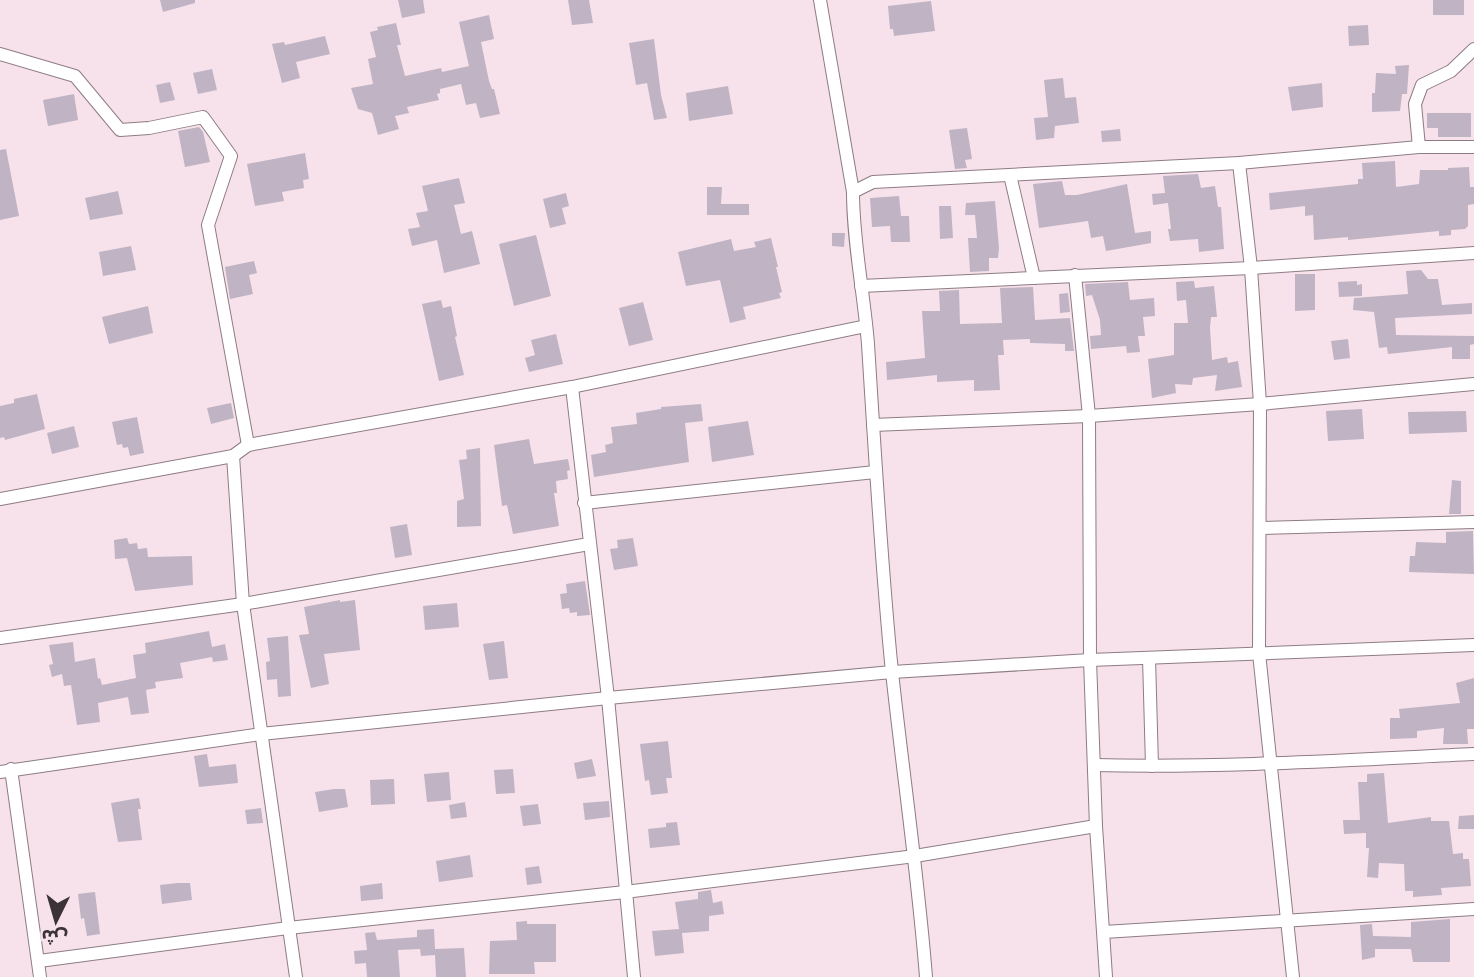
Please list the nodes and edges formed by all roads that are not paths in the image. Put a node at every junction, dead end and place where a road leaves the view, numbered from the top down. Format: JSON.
{"nodes":[{"id":1,"x":820,"y":0,"type":"edge"},
{"id":2,"x":1474,"y":50,"type":"edge"},
{"id":3,"x":0,"y":54,"type":"edge"},
{"id":4,"x":1474,"y":146,"type":"edge"},
{"id":5,"x":1419,"y":147,"type":"junction"},
{"id":6,"x":1239,"y":163,"type":"junction"},
{"id":7,"x":1010,"y":175,"type":"junction"},
{"id":8,"x":853,"y":192,"type":"junction"},
{"id":9,"x":1474,"y":253,"type":"edge"},
{"id":10,"x":1251,"y":268,"type":"junction"},
{"id":11,"x":1075,"y":275,"type":"junction"},
{"id":12,"x":1034,"y":278,"type":"junction"},
{"id":13,"x":861,"y":286,"type":"junction"},
{"id":14,"x":866,"y":326,"type":"junction"},
{"id":15,"x":1474,"y":384,"type":"edge"},
{"id":16,"x":572,"y":387,"type":"junction"},
{"id":17,"x":1260,"y":404,"type":"junction"},
{"id":18,"x":1089,"y":416,"type":"junction"},
{"id":19,"x":873,"y":425,"type":"junction"},
{"id":20,"x":248,"y":445,"type":"junction"},
{"id":21,"x":233,"y":456,"type":"junction"},
{"id":22,"x":875,"y":472,"type":"junction"},
{"id":23,"x":0,"y":499,"type":"edge"},
{"id":24,"x":584,"y":503,"type":"junction"},
{"id":25,"x":1474,"y":522,"type":"edge"},
{"id":26,"x":1260,"y":528,"type":"junction"},
{"id":27,"x":589,"y":544,"type":"junction"},
{"id":28,"x":243,"y":604,"type":"junction"},
{"id":29,"x":0,"y":638,"type":"edge"},
{"id":30,"x":1474,"y":645,"type":"edge"},
{"id":31,"x":1259,"y":653,"type":"junction"},
{"id":32,"x":1149,"y":658,"type":"junction"},
{"id":33,"x":1090,"y":660,"type":"junction"},
{"id":34,"x":892,"y":672,"type":"junction"},
{"id":35,"x":608,"y":698,"type":"junction"},
{"id":36,"x":261,"y":734,"type":"junction"},
{"id":37,"x":1474,"y":754,"type":"edge"},
{"id":38,"x":1271,"y":764,"type":"junction"},
{"id":39,"x":1094,"y":765,"type":"junction"},
{"id":40,"x":1152,"y":766,"type":"junction"},
{"id":41,"x":5,"y":770,"type":"edge"},
{"id":42,"x":1096,"y":826,"type":"junction"},
{"id":43,"x":915,"y":856,"type":"junction"},
{"id":44,"x":625,"y":892,"type":"junction"},
{"id":45,"x":1474,"y":909,"type":"edge"},
{"id":46,"x":1287,"y":919,"type":"junction"},
{"id":47,"x":288,"y":928,"type":"junction"},
{"id":48,"x":1104,"y":932,"type":"junction"},
{"id":49,"x":39,"y":961,"type":"junction"},
{"id":50,"x":40,"y":977,"type":"edge"},
{"id":51,"x":296,"y":977,"type":"edge"},
{"id":52,"x":634,"y":977,"type":"edge"},
{"id":53,"x":926,"y":977,"type":"edge"},
{"id":54,"x":1106,"y":977,"type":"edge"},
{"id":55,"x":1293,"y":977,"type":"edge"}],
"edges":[{"from":1,"to":8,"type":"street"},
{"from":2,"to":5,"type":"street"},
{"from":3,"to":20,"type":"street"},
{"from":4,"to":5,"type":"street"},
{"from":5,"to":6,"type":"street"},
{"from":6,"to":7,"type":"street"},
{"from":6,"to":10,"type":"street"},
{"from":7,"to":8,"type":"street"},
{"from":7,"to":12,"type":"street"},
{"from":8,"to":13,"type":"street"},
{"from":9,"to":10,"type":"street"},
{"from":10,"to":11,"type":"street"},
{"from":10,"to":17,"type":"street"},
{"from":11,"to":12,"type":"street"},
{"from":11,"to":18,"type":"street"},
{"from":12,"to":13,"type":"street"},
{"from":13,"to":14,"type":"street"},
{"from":14,"to":16,"type":"street"},
{"from":14,"to":19,"type":"street"},
{"from":15,"to":17,"type":"street"},
{"from":16,"to":20,"type":"street"},
{"from":16,"to":24,"type":"street"},
{"from":17,"to":18,"type":"street"},
{"from":17,"to":26,"type":"street"},
{"from":18,"to":19,"type":"street"},
{"from":18,"to":33,"type":"street"},
{"from":19,"to":22,"type":"street"},
{"from":20,"to":21,"type":"street"},
{"from":21,"to":23,"type":"street"},
{"from":21,"to":28,"type":"street"},
{"from":22,"to":24,"type":"street"},
{"from":22,"to":34,"type":"street"},
{"from":24,"to":27,"type":"street"},
{"from":25,"to":26,"type":"street"},
{"from":26,"to":31,"type":"street"},
{"from":27,"to":28,"type":"street"},
{"from":27,"to":35,"type":"street"},
{"from":28,"to":29,"type":"street"},
{"from":28,"to":36,"type":"street"},
{"from":30,"to":31,"type":"street"},
{"from":31,"to":32,"type":"street"},
{"from":31,"to":38,"type":"street"},
{"from":32,"to":33,"type":"street"},
{"from":32,"to":40,"type":"street"},
{"from":33,"to":34,"type":"street"},
{"from":33,"to":39,"type":"street"},
{"from":34,"to":35,"type":"street"},
{"from":34,"to":43,"type":"street"},
{"from":35,"to":36,"type":"street"},
{"from":35,"to":44,"type":"street"},
{"from":36,"to":41,"type":"street"},
{"from":36,"to":47,"type":"street"},
{"from":37,"to":38,"type":"street"},
{"from":38,"to":40,"type":"street"},
{"from":38,"to":46,"type":"street"},
{"from":39,"to":40,"type":"street"},
{"from":39,"to":42,"type":"street"},
{"from":41,"to":49,"type":"street"},
{"from":42,"to":43,"type":"street"},
{"from":42,"to":48,"type":"street"},
{"from":43,"to":44,"type":"street"},
{"from":43,"to":53,"type":"street"},
{"from":44,"to":47,"type":"street"},
{"from":44,"to":52,"type":"street"},
{"from":45,"to":46,"type":"street"},
{"from":46,"to":48,"type":"street"},
{"from":46,"to":55,"type":"street"},
{"from":47,"to":49,"type":"street"},
{"from":47,"to":51,"type":"street"},
{"from":48,"to":54,"type":"street"},
{"from":49,"to":50,"type":"street"}]}
